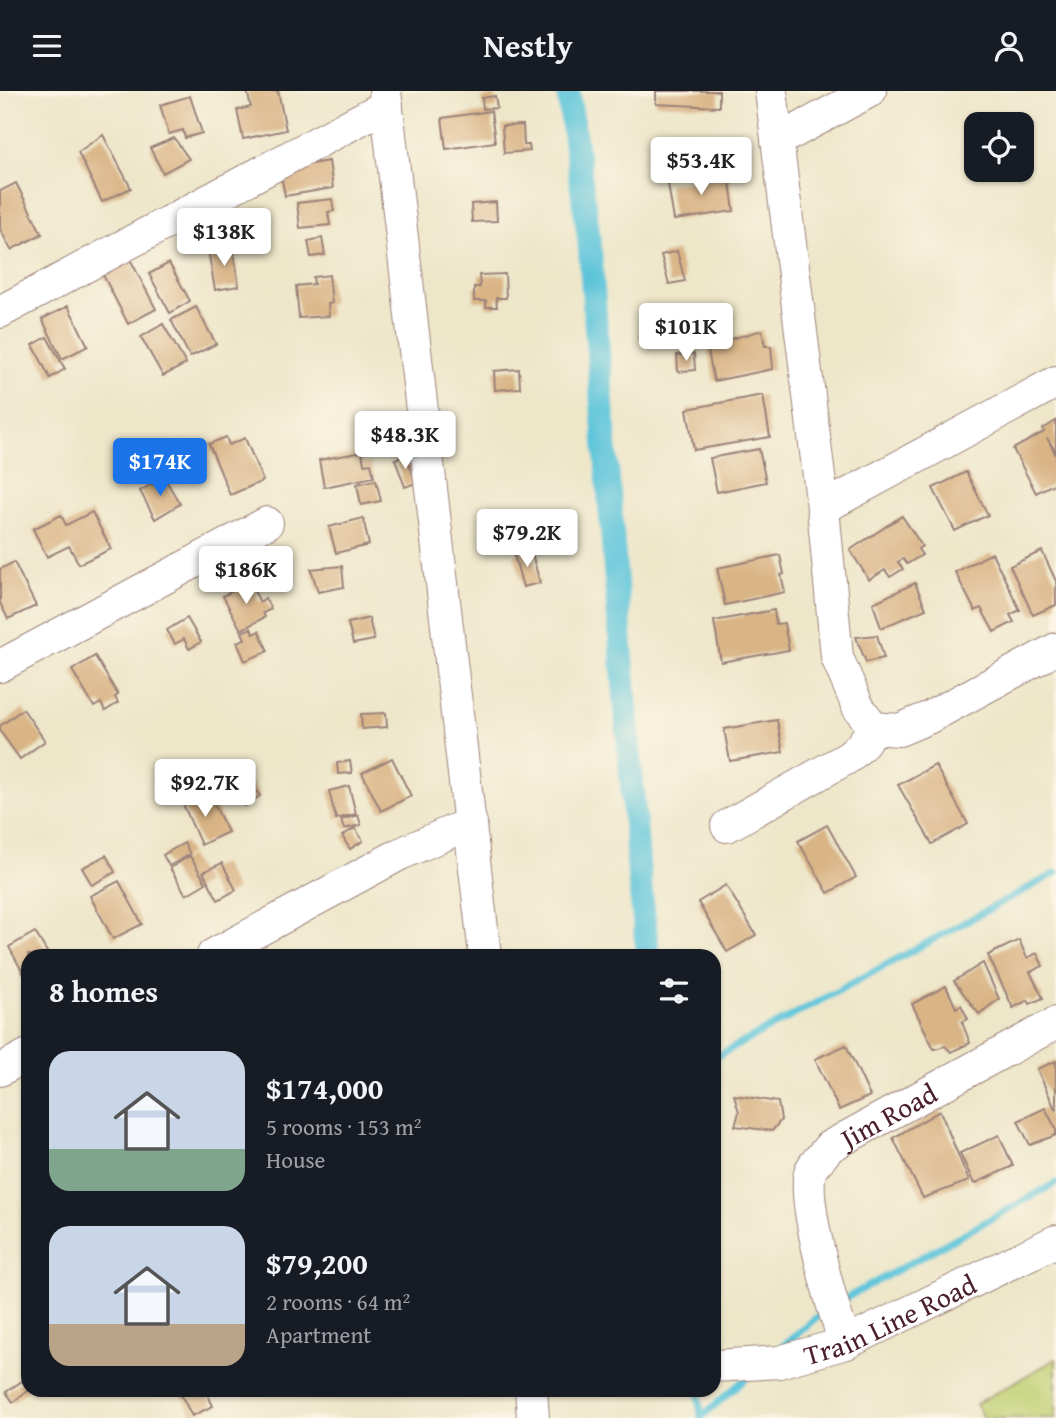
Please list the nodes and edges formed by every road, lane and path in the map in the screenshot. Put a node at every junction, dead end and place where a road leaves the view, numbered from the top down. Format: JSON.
{"nodes":[{"id":1,"x":771,"y":91,"type":"edge"},
{"id":2,"x":870,"y":91,"type":"edge"},
{"id":3,"x":386,"y":98,"type":"edge"},
{"id":4,"x":778,"y":141,"type":"junction"},
{"id":5,"x":0,"y":312,"type":"edge"},
{"id":6,"x":1056,"y":382,"type":"edge"},
{"id":7,"x":823,"y":508,"type":"junction"},
{"id":8,"x":267,"y":523,"type":"dead end"},
{"id":9,"x":1056,"y":649,"type":"edge"},
{"id":10,"x":0,"y":666,"type":"edge"},
{"id":11,"x":874,"y":728,"type":"junction"},
{"id":12,"x":471,"y":823,"type":"junction"},
{"id":13,"x":727,"y":826,"type":"dead end"},
{"id":14,"x":224,"y":949,"type":"edge"},
{"id":15,"x":484,"y":949,"type":"edge"},
{"id":16,"x":1056,"y":1023,"type":"edge"},
{"id":17,"x":21,"y":1059,"type":"edge"},
{"id":18,"x":0,"y":1070,"type":"edge"},
{"id":19,"x":1056,"y":1241,"type":"edge"},
{"id":20,"x":842,"y":1331,"type":"junction"},
{"id":21,"x":726,"y":1365,"type":"edge"},
{"id":22,"x":532,"y":1397,"type":"edge"},
{"id":23,"x":533,"y":1418,"type":"edge"}],
"edges":[{"from":1,"to":4,"type":"street"},
{"from":2,"to":4,"type":"street"},
{"from":3,"to":5,"type":"street"},
{"from":3,"to":12,"type":"street"},
{"from":4,"to":7,"type":"street"},
{"from":6,"to":7,"type":"street"},
{"from":7,"to":11,"type":"street"},
{"from":8,"to":10,"type":"street"},
{"from":9,"to":11,"type":"street"},
{"from":11,"to":13,"type":"street"},
{"from":12,"to":14,"type":"street"},
{"from":12,"to":15,"type":"street"},
{"from":16,"to":20,"type":"street","name":"Jim Road"},
{"from":17,"to":18,"type":"street"},
{"from":19,"to":20,"type":"street","name":"Train Line Road"},
{"from":20,"to":21,"type":"street","name":"Train Line Road"},
{"from":22,"to":23,"type":"street"}]}
